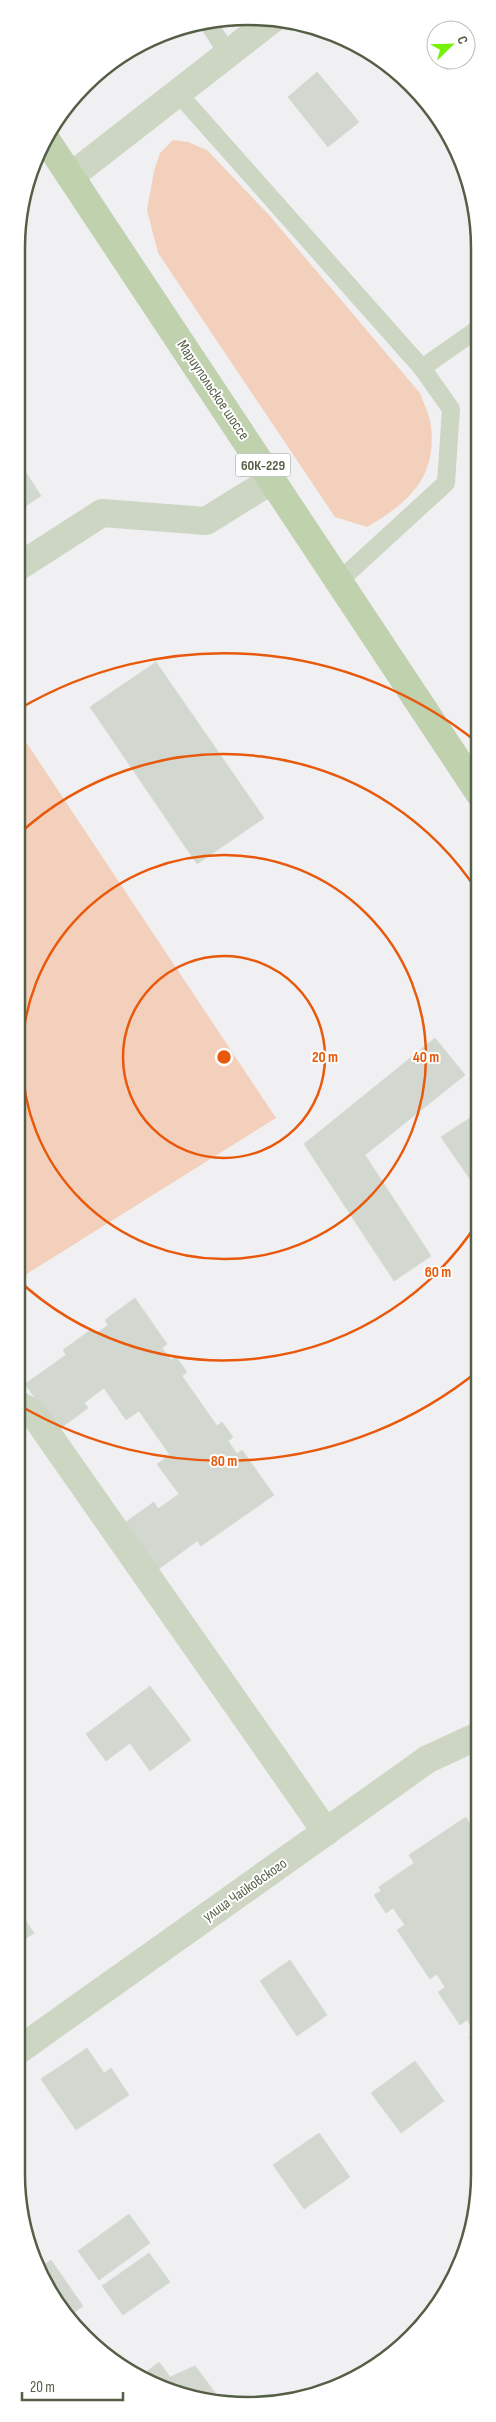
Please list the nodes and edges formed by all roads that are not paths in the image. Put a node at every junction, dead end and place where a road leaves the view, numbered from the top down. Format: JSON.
{"nodes":[{"id":1,"x":264,"y":25,"type":"edge"},
{"id":2,"x":211,"y":28,"type":"edge"},
{"id":3,"x":227,"y":52,"type":"junction"},
{"id":4,"x":177,"y":92,"type":"junction"},
{"id":5,"x":50,"y":145,"type":"edge"},
{"id":6,"x":71,"y":176,"type":"junction"},
{"id":7,"x":471,"y":334,"type":"edge"},
{"id":8,"x":422,"y":368,"type":"junction"},
{"id":9,"x":272,"y":480,"type":"junction"},
{"id":10,"x":25,"y":562,"type":"edge"},
{"id":11,"x":339,"y":581,"type":"junction"},
{"id":12,"x":471,"y":781,"type":"edge"},
{"id":13,"x":25,"y":1408,"type":"edge"},
{"id":14,"x":471,"y":1739,"type":"edge"},
{"id":15,"x":326,"y":1832,"type":"junction"},
{"id":16,"x":25,"y":2046,"type":"edge"}],
"edges":[{"from":1,"to":3,"type":"street"},
{"from":2,"to":3,"type":"lane"},
{"from":3,"to":4,"type":"street"},
{"from":4,"to":6,"type":"street"},
{"from":4,"to":8,"type":"lane"},
{"from":5,"to":6,"type":"main road","name":"Мариупольское шоссе","number":"60К-229"},
{"from":6,"to":9,"type":"main road","name":"Мариупольское шоссе","number":"60К-229"},
{"from":7,"to":8,"type":"lane"},
{"from":8,"to":11,"type":"lane"},
{"from":9,"to":10,"type":"street"},
{"from":9,"to":11,"type":"main road","name":"Мариупольское шоссе","number":"60К-229"},
{"from":11,"to":12,"type":"main road","name":"Мариупольское шоссе","number":"60К-229"},
{"from":13,"to":15,"type":"street"},
{"from":14,"to":15,"type":"street","name":"улица Чайковского"},
{"from":15,"to":16,"type":"street","name":"улица Чайковского"}]}
